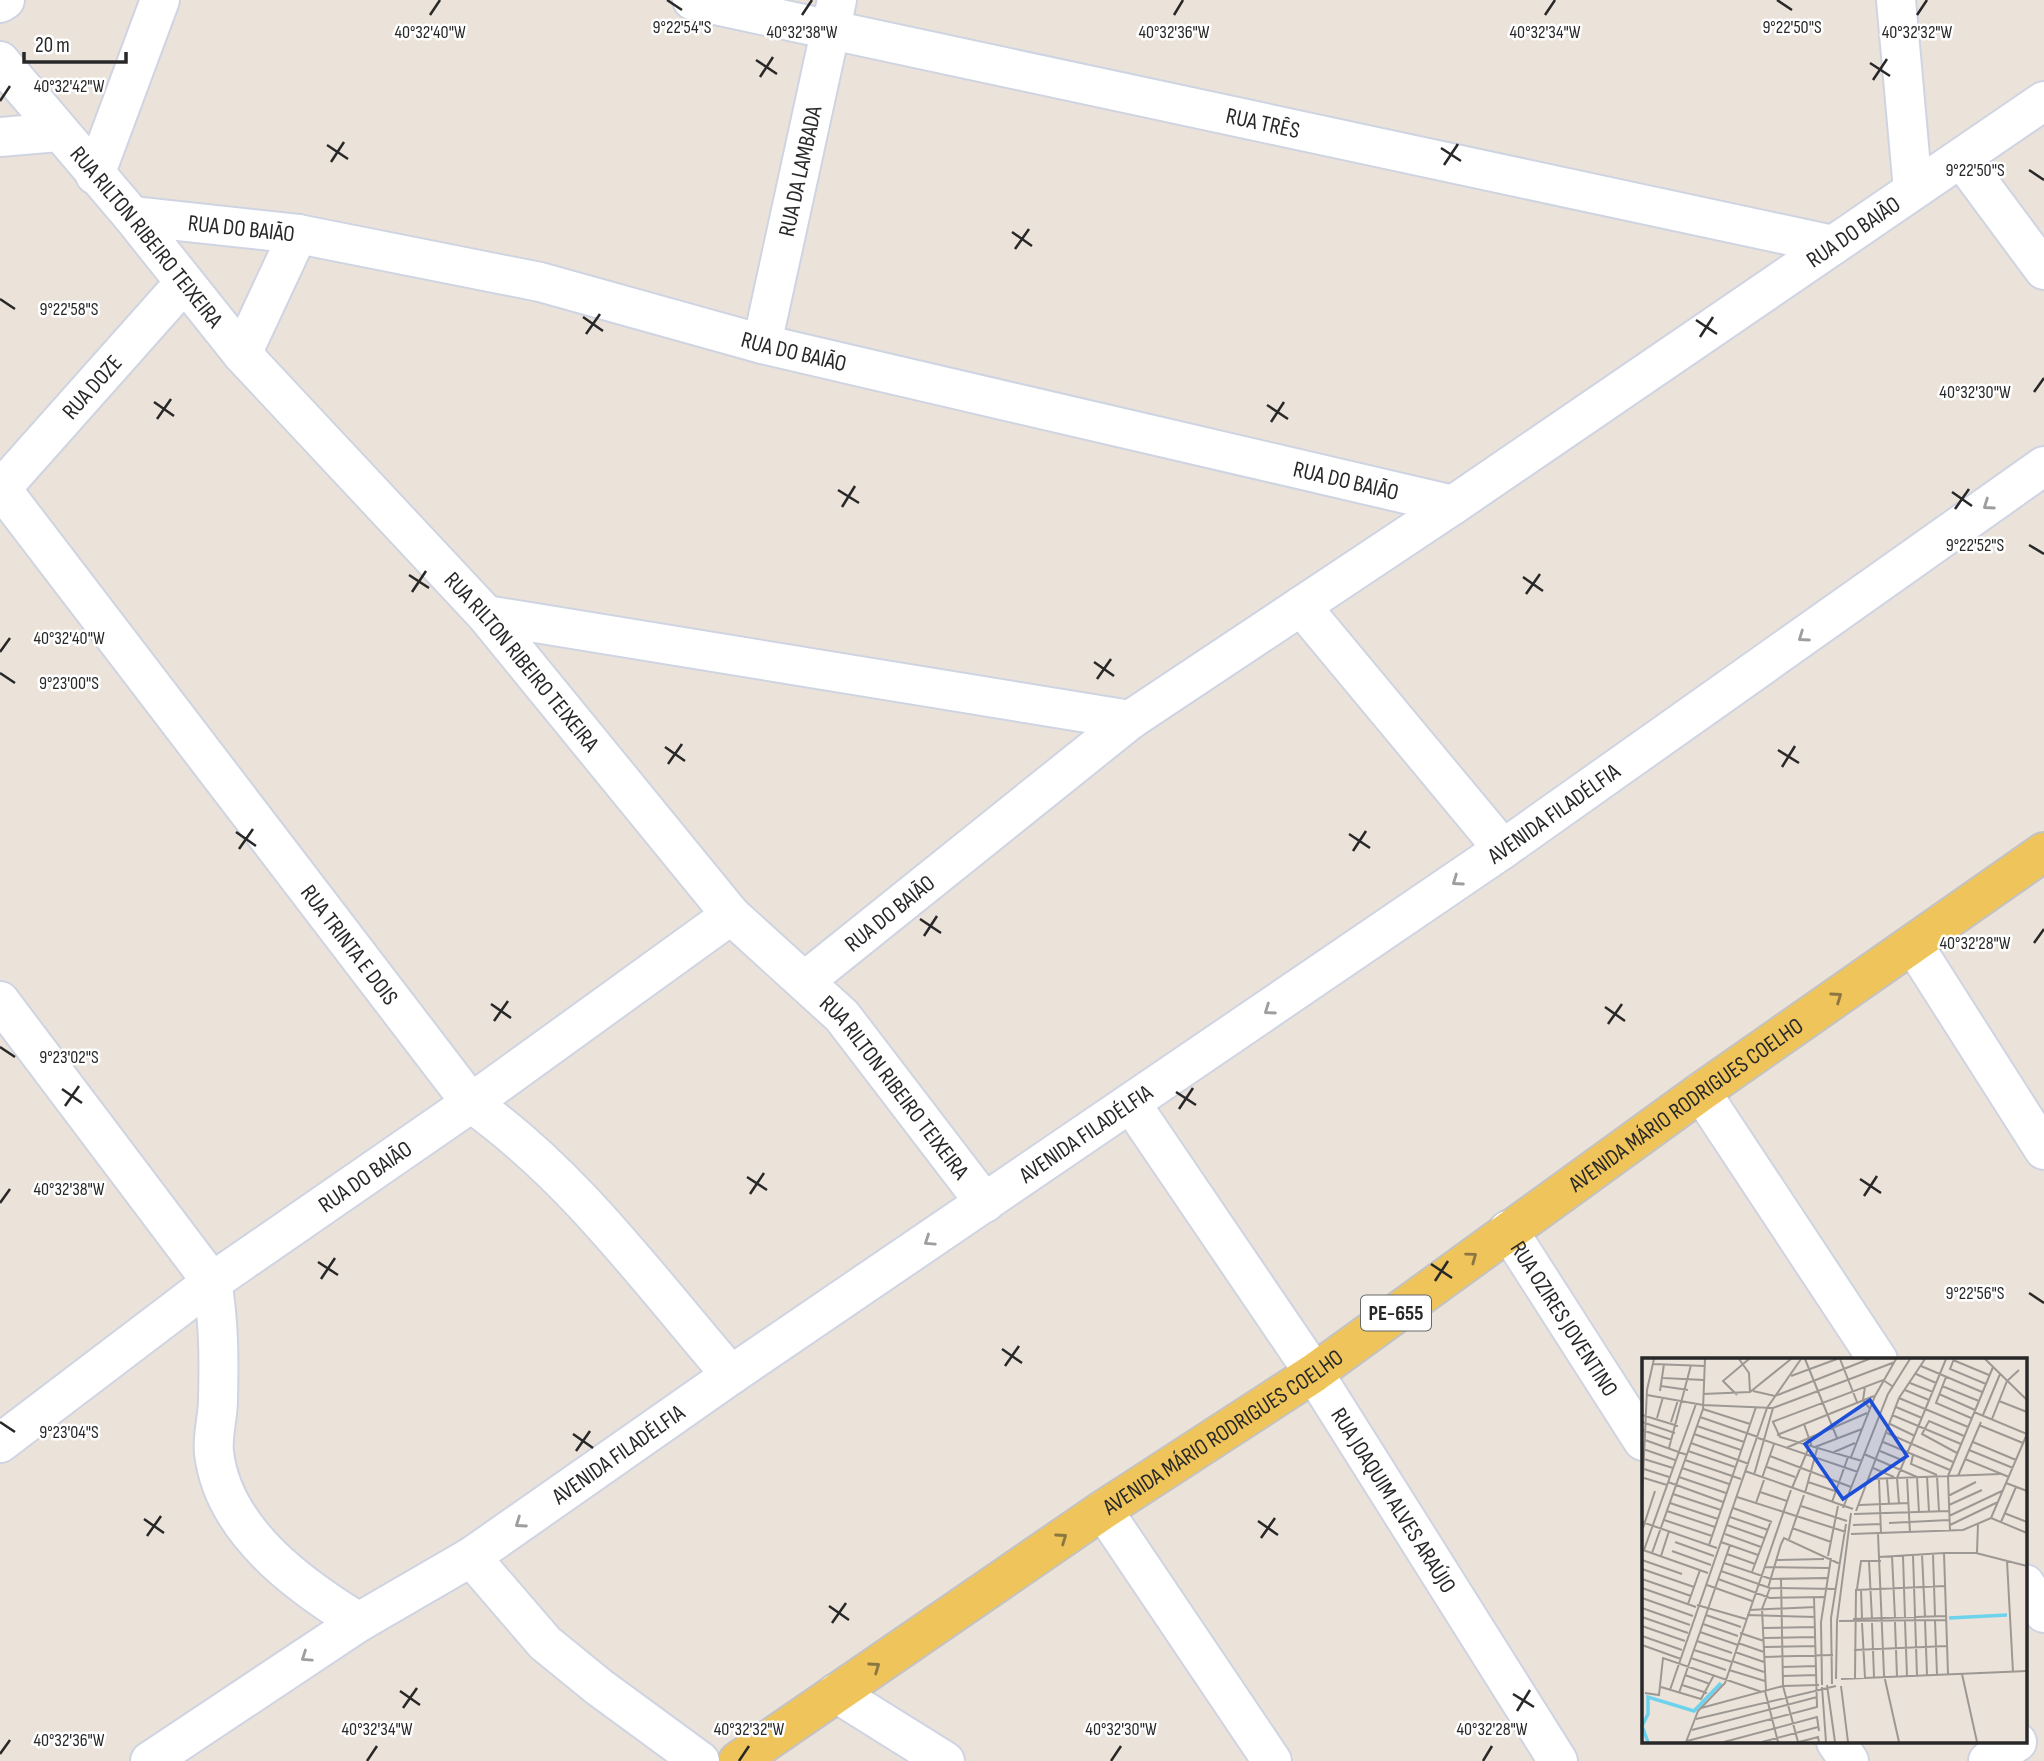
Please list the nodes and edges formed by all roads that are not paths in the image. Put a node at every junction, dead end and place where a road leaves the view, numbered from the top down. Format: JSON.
{"nodes":[{"id":1,"x":5,"y":0,"type":"edge"},
{"id":2,"x":160,"y":0,"type":"edge"},
{"id":3,"x":692,"y":0,"type":"edge"},
{"id":4,"x":1896,"y":0,"type":"edge"},
{"id":5,"x":0,"y":3,"type":"edge"},
{"id":6,"x":834,"y":15,"type":"edge"},
{"id":7,"x":0,"y":61,"type":"edge"},
{"id":8,"x":2044,"y":100,"type":"edge"},
{"id":9,"x":58,"y":132,"type":"junction"},
{"id":10,"x":0,"y":137,"type":"edge"},
{"id":11,"x":1961,"y":158,"type":"junction"},
{"id":12,"x":96,"y":175,"type":"junction"},
{"id":13,"x":1913,"y":190,"type":"junction"},
{"id":14,"x":132,"y":215,"type":"junction"},
{"id":15,"x":298,"y":234,"type":"junction"},
{"id":16,"x":1833,"y":245,"type":"junction"},
{"id":17,"x":2044,"y":270,"type":"edge"},
{"id":18,"x":184,"y":283,"type":"junction"},
{"id":19,"x":762,"y":344,"type":"junction"},
{"id":20,"x":242,"y":354,"type":"junction"},
{"id":21,"x":2044,"y":466,"type":"edge"},
{"id":22,"x":0,"y":489,"type":"edge"},
{"id":23,"x":1452,"y":505,"type":"junction"},
{"id":24,"x":1301,"y":606,"type":"junction"},
{"id":25,"x":486,"y":615,"type":"junction"},
{"id":26,"x":1130,"y":720,"type":"junction"},
{"id":27,"x":1503,"y":849,"type":"junction"},
{"id":28,"x":2044,"y":852,"type":"edge"},
{"id":29,"x":731,"y":915,"type":"junction"},
{"id":30,"x":1913,"y":944,"type":"junction"},
{"id":31,"x":806,"y":980,"type":"junction"},
{"id":32,"x":0,"y":1001,"type":"edge"},
{"id":33,"x":1701,"y":1092,"type":"junction"},
{"id":34,"x":471,"y":1103,"type":"junction"},
{"id":35,"x":1132,"y":1105,"type":"junction"},
{"id":36,"x":2044,"y":1150,"type":"edge"},
{"id":37,"x":985,"y":1203,"type":"junction"},
{"id":38,"x":1508,"y":1230,"type":"junction"},
{"id":39,"x":212,"y":1282,"type":"junction"},
{"id":40,"x":1877,"y":1358,"type":"edge"},
{"id":41,"x":1314,"y":1373,"type":"junction"},
{"id":42,"x":731,"y":1375,"type":"junction"},
{"id":43,"x":1642,"y":1439,"type":"edge"},
{"id":44,"x":0,"y":1443,"type":"edge"},
{"id":45,"x":1103,"y":1510,"type":"junction"},
{"id":46,"x":471,"y":1557,"type":"junction"},
{"id":47,"x":2026,"y":1586,"type":"edge"},
{"id":48,"x":2044,"y":1613,"type":"edge"},
{"id":49,"x":359,"y":1622,"type":"junction"},
{"id":50,"x":836,"y":1693,"type":"junction"},
{"id":51,"x":2044,"y":1724,"type":"edge"},
{"id":52,"x":2026,"y":1736,"type":"edge"},
{"id":53,"x":1837,"y":1744,"type":"edge"},
{"id":54,"x":2014,"y":1744,"type":"edge"},
{"id":55,"x":150,"y":1761,"type":"edge"},
{"id":56,"x":700,"y":1761,"type":"edge"},
{"id":57,"x":738,"y":1761,"type":"edge"},
{"id":58,"x":945,"y":1761,"type":"edge"},
{"id":59,"x":1272,"y":1761,"type":"edge"},
{"id":60,"x":1558,"y":1761,"type":"edge"},
{"id":61,"x":1849,"y":1761,"type":"edge"},
{"id":62,"x":1988,"y":1761,"type":"edge"}],
"edges":[{"from":1,"to":5,"type":"street"},
{"from":2,"to":12,"type":"street"},
{"from":3,"to":6,"type":"street","name":"RUA TRÊS"},
{"from":4,"to":13,"type":"street"},
{"from":6,"to":16,"type":"street","name":"RUA TRÊS"},
{"from":6,"to":19,"type":"street","name":"RUA DA LAMBADA"},
{"from":7,"to":9,"type":"street","name":"RUA RILTON RIBEIRO TEIXEIRA"},
{"from":8,"to":11,"type":"street","name":"RUA DO BAIÃO"},
{"from":9,"to":10,"type":"street"},
{"from":9,"to":12,"type":"street","name":"RUA RILTON RIBEIRO TEIXEIRA"},
{"from":11,"to":13,"type":"street","name":"RUA DO BAIÃO"},
{"from":11,"to":17,"type":"street"},
{"from":12,"to":14,"type":"street","name":"RUA RILTON RIBEIRO TEIXEIRA"},
{"from":13,"to":16,"type":"street","name":"RUA DO BAIÃO"},
{"from":14,"to":15,"type":"street","name":"RUA DO BAIÃO"},
{"from":14,"to":18,"type":"street","name":"RUA RILTON RIBEIRO TEIXEIRA"},
{"from":15,"to":19,"type":"street","name":"RUA DO BAIÃO"},
{"from":15,"to":20,"type":"street"},
{"from":16,"to":23,"type":"street","name":"RUA DO BAIÃO"},
{"from":18,"to":20,"type":"street","name":"RUA RILTON RIBEIRO TEIXEIRA"},
{"from":18,"to":22,"type":"street","name":"RUA DOZE"},
{"from":19,"to":23,"type":"street","name":"RUA DO BAIÃO"},
{"from":20,"to":25,"type":"street","name":"RUA RILTON RIBEIRO TEIXEIRA"},
{"from":21,"to":27,"type":"street","name":"AVENIDA FILADÉLFIA","one_way":true},
{"from":22,"to":34,"type":"street","name":"RUA TRINTA E DOIS"},
{"from":23,"to":24,"type":"street","name":"RUA DO BAIÃO"},
{"from":24,"to":26,"type":"street","name":"RUA DO BAIÃO"},
{"from":24,"to":27,"type":"street"},
{"from":25,"to":26,"type":"street"},
{"from":25,"to":29,"type":"street","name":"RUA RILTON RIBEIRO TEIXEIRA"},
{"from":26,"to":31,"type":"street","name":"RUA DO BAIÃO"},
{"from":27,"to":35,"type":"street","name":"AVENIDA FILADÉLFIA","one_way":true},
{"from":28,"to":30,"type":"main road","name":"AVENIDA MÁRIO RODRIGUES COELHO","number":"PE-655"},
{"from":29,"to":31,"type":"street","name":"RUA RILTON RIBEIRO TEIXEIRA"},
{"from":29,"to":34,"type":"street","name":"RUA DO BAIÃO"},
{"from":33,"to":30,"type":"main road","name":"AVENIDA MÁRIO RODRIGUES COELHO","number":"PE-655","one_way":true},
{"from":30,"to":36,"type":"street"},
{"from":31,"to":37,"type":"street","name":"RUA RILTON RIBEIRO TEIXEIRA"},
{"from":32,"to":39,"type":"street"},
{"from":33,"to":38,"type":"main road","name":"AVENIDA MÁRIO RODRIGUES COELHO","number":"PE-655"},
{"from":33,"to":40,"type":"street"},
{"from":34,"to":39,"type":"street","name":"RUA DO BAIÃO"},
{"from":34,"to":42,"type":"street","name":"RUA TRINTA E DOIS"},
{"from":35,"to":37,"type":"street","name":"AVENIDA FILADÉLFIA"},
{"from":35,"to":41,"type":"street","name":"RUA JOAQUIM ALVES ARAÚJO"},
{"from":37,"to":42,"type":"street","name":"AVENIDA FILADÉLFIA","one_way":true},
{"from":41,"to":38,"type":"main road","name":"AVENIDA MÁRIO RODRIGUES COELHO","number":"PE-655","one_way":true},
{"from":38,"to":43,"type":"street","name":"RUA OZIRES JOVENTINO"},
{"from":39,"to":44,"type":"street","name":"RUA DO BAIÃO"},
{"from":39,"to":49,"type":"street"},
{"from":41,"to":45,"type":"main road","name":"AVENIDA MÁRIO RODRIGUES COELHO","number":"PE-655"},
{"from":41,"to":60,"type":"street","name":"RUA JOAQUIM ALVES ARAÚJO"},
{"from":42,"to":46,"type":"street","name":"AVENIDA FILADÉLFIA","one_way":true},
{"from":50,"to":45,"type":"main road","name":"AVENIDA MÁRIO RODRIGUES COELHO","number":"PE-655","one_way":true},
{"from":45,"to":59,"type":"street"},
{"from":46,"to":49,"type":"street","name":"AVENIDA FILADÉLFIA"},
{"from":46,"to":56,"type":"street"},
{"from":47,"to":48,"type":"street"},
{"from":49,"to":55,"type":"street","name":"AVENIDA FILADÉLFIA","one_way":true},
{"from":50,"to":57,"type":"main road","name":"AVENIDA MÁRIO RODRIGUES COELHO","number":"PE-655"},
{"from":50,"to":58,"type":"street"},
{"from":51,"to":52,"type":"street"},
{"from":53,"to":61,"type":"street"},
{"from":54,"to":62,"type":"street"}]}
